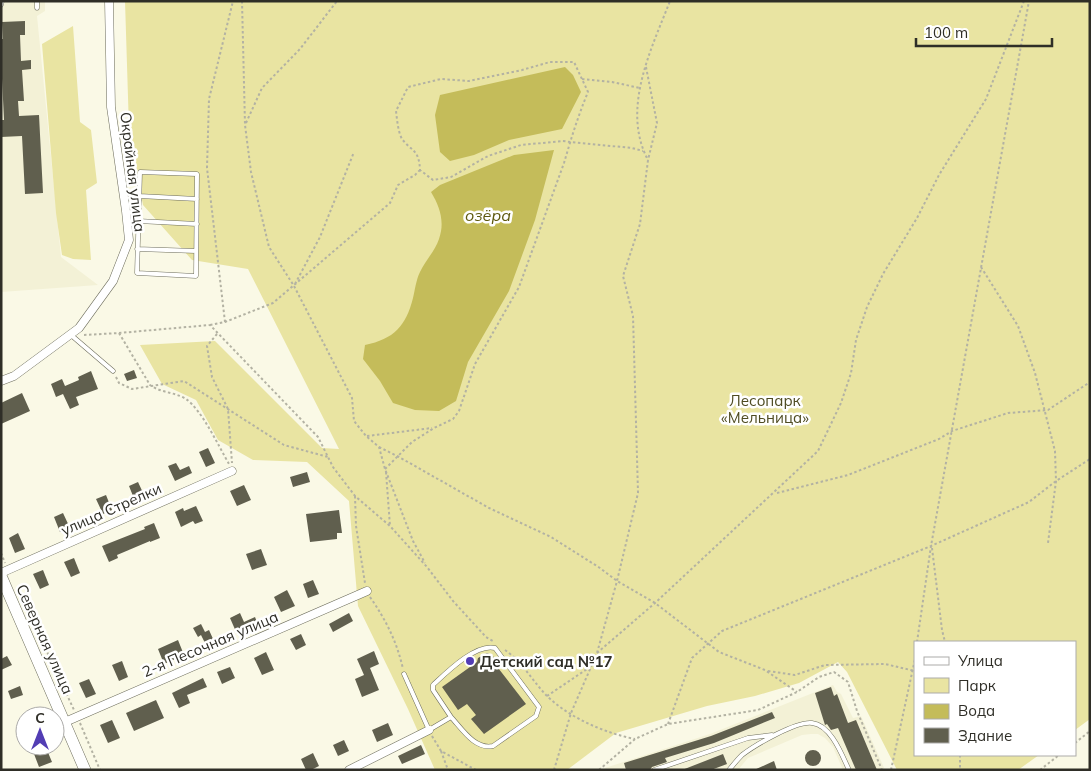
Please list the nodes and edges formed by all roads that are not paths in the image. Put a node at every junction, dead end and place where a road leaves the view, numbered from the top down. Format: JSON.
{"nodes":[{"id":1,"x":2,"y":1,"type":"edge"},
{"id":2,"x":37,"y":1,"type":"edge"},
{"id":3,"x":109,"y":1,"type":"edge"},
{"id":4,"x":1,"y":5,"type":"edge"},
{"id":5,"x":37,"y":8,"type":"dead end"},
{"id":6,"x":139,"y":196,"type":"junction"},
{"id":7,"x":197,"y":199,"type":"junction"},
{"id":8,"x":138,"y":221,"type":"junction"},
{"id":9,"x":197,"y":224,"type":"junction"},
{"id":10,"x":125,"y":250,"type":"junction"},
{"id":11,"x":137,"y":250,"type":"junction"},
{"id":12,"x":196,"y":251,"type":"junction"},
{"id":13,"x":71,"y":335,"type":"junction"},
{"id":14,"x":113,"y":371,"type":"road end"},
{"id":15,"x":1,"y":381,"type":"edge"},
{"id":16,"x":232,"y":471,"type":"road end"},
{"id":17,"x":4,"y":573,"type":"edge"},
{"id":18,"x":367,"y":591,"type":"road end"},
{"id":19,"x":404,"y":674,"type":"road end"},
{"id":20,"x":58,"y":706,"type":"edge"},
{"id":21,"x":451,"y":717,"type":"junction"},
{"id":22,"x":65,"y":722,"type":"joint"},
{"id":23,"x":429,"y":730,"type":"junction"},
{"id":24,"x":774,"y":735,"type":"junction"},
{"id":25,"x":85,"y":770,"type":"edge"},
{"id":26,"x":349,"y":770,"type":"edge"},
{"id":27,"x":654,"y":770,"type":"edge"},
{"id":28,"x":729,"y":770,"type":"edge"},
{"id":29,"x":849,"y":770,"type":"edge"}],
"edges":[{"from":1,"to":4,"type":"lane"},
{"from":2,"to":5,"type":"lane"},
{"from":3,"to":10,"type":"street","name":"Окрайная улица"},
{"from":6,"to":7,"type":"lane"},
{"from":6,"to":7,"type":"lane"},
{"from":6,"to":8,"type":"lane"},
{"from":7,"to":9,"type":"lane"},
{"from":8,"to":9,"type":"lane"},
{"from":8,"to":11,"type":"lane"},
{"from":9,"to":12,"type":"lane"},
{"from":10,"to":11,"type":"lane"},
{"from":10,"to":13,"type":"street","name":"Окрайная улица"},
{"from":11,"to":12,"type":"lane"},
{"from":11,"to":12,"type":"lane"},
{"from":13,"to":14,"type":"lane"},
{"from":13,"to":15,"type":"street","name":"Окрайная улица"},
{"from":16,"to":17,"type":"street","name":"улица Стрелки"},
{"from":17,"to":20,"type":"main road","name":"Северная улица"},
{"from":18,"to":22,"type":"street","name":"2-я Песочная улица"},
{"from":19,"to":23,"type":"lane"},
{"from":21,"to":21,"type":"lane"},
{"from":21,"to":23,"type":"lane"},
{"from":22,"to":25,"type":"main road","name":"Северная улица"},
{"from":23,"to":26,"type":"street"},
{"from":24,"to":27,"type":"lane"},
{"from":24,"to":28,"type":"lane"},
{"from":24,"to":29,"type":"lane"}]}
